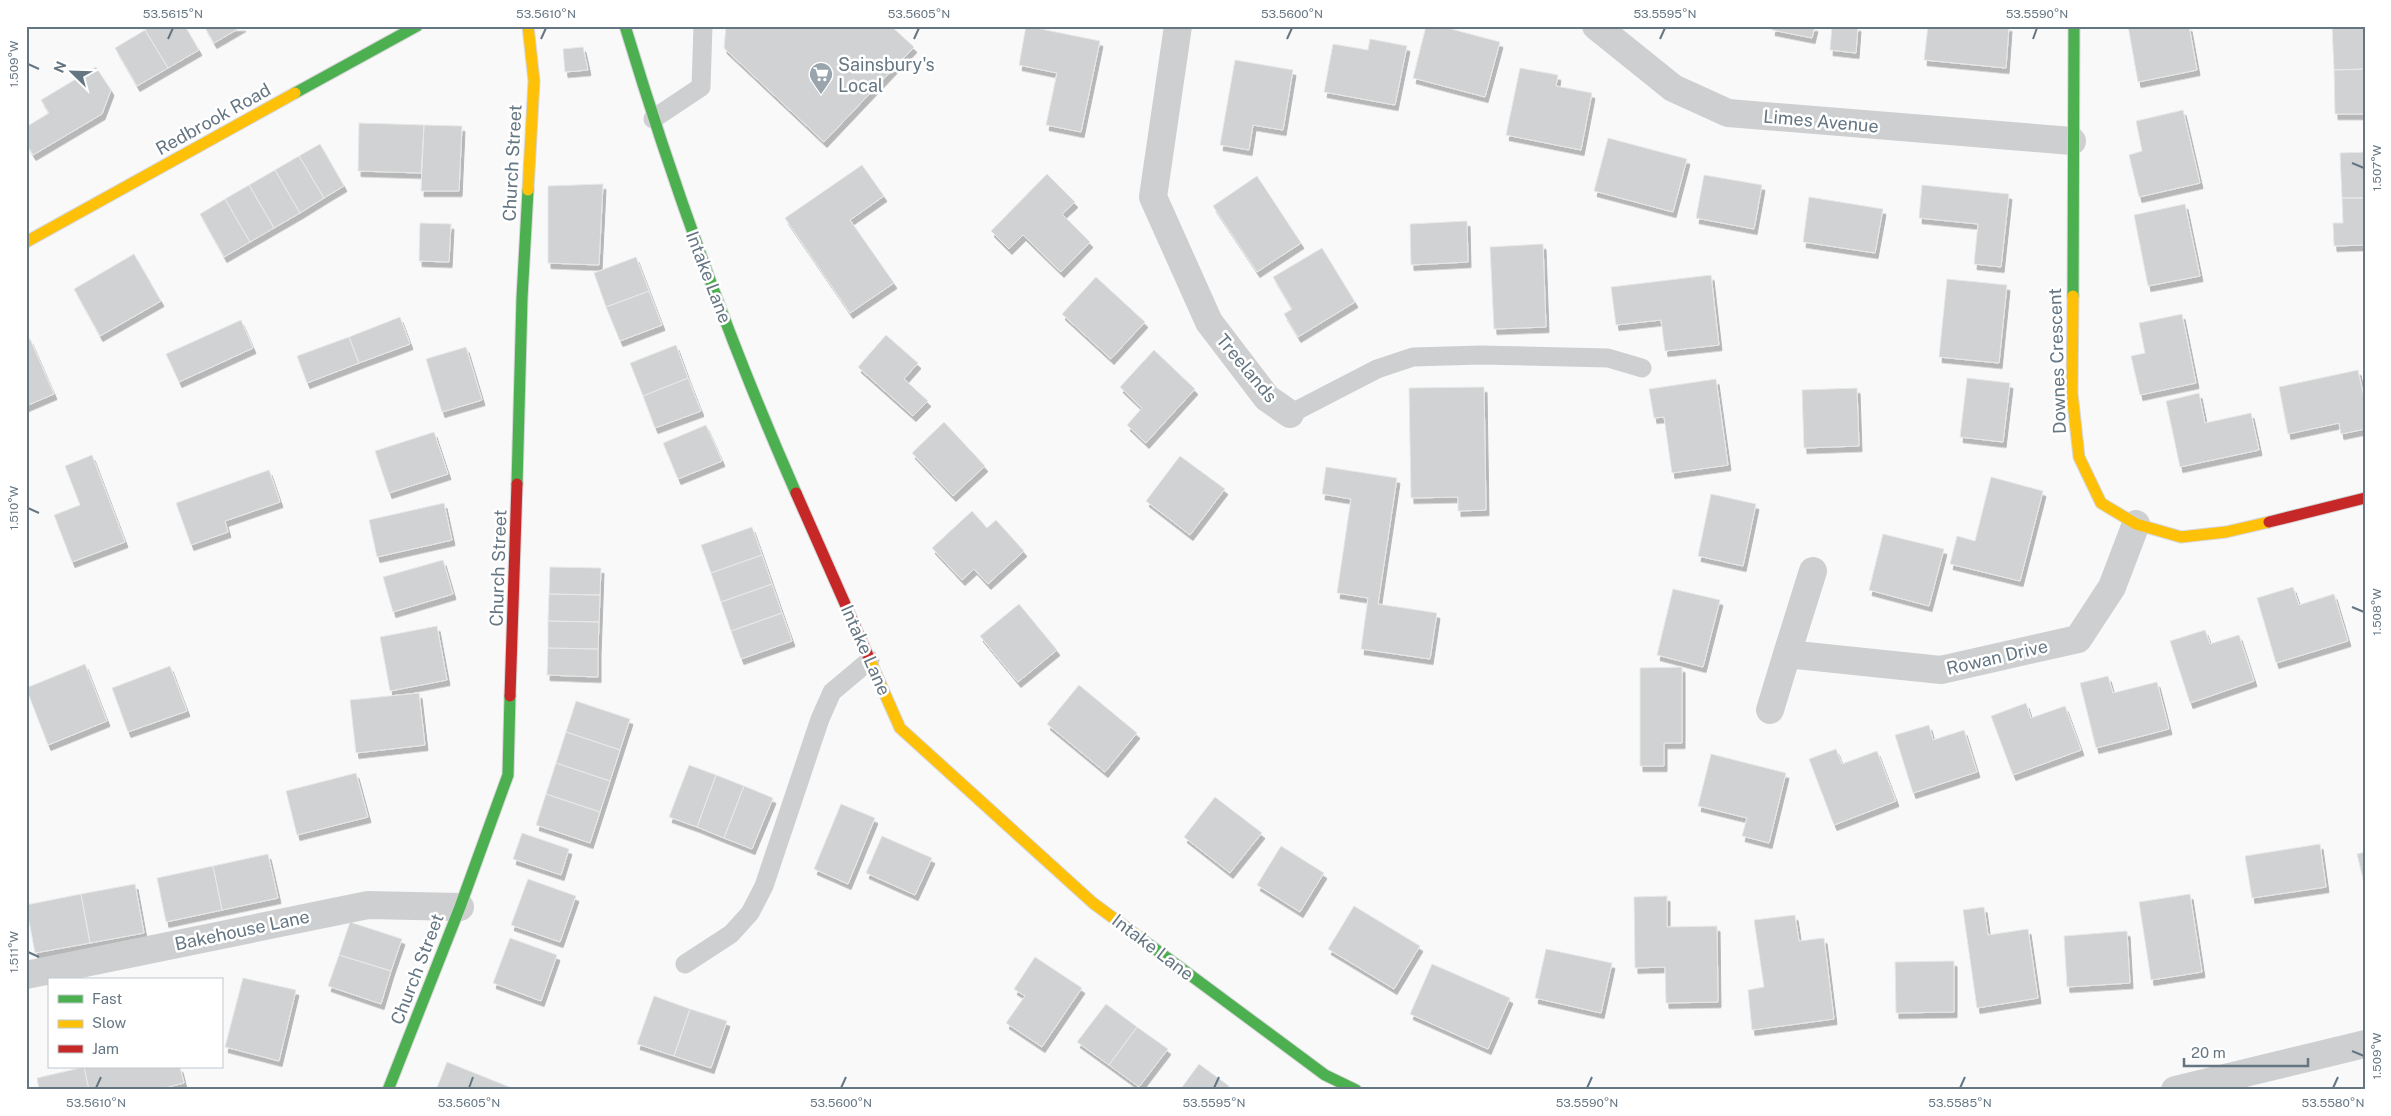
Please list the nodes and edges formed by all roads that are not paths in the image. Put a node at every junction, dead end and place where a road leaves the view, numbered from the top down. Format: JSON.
{"nodes":[{"id":1,"x":417,"y":26,"type":"edge"},
{"id":2,"x":528,"y":26,"type":"edge"},
{"id":3,"x":625,"y":26,"type":"edge"},
{"id":4,"x":703,"y":26,"type":"edge"},
{"id":5,"x":1178,"y":26,"type":"edge"},
{"id":6,"x":1596,"y":26,"type":"edge"},
{"id":7,"x":2074,"y":26,"type":"edge"},
{"id":8,"x":653,"y":118,"type":"junction"},
{"id":9,"x":2072,"y":141,"type":"junction"},
{"id":10,"x":26,"y":242,"type":"edge"},
{"id":11,"x":1642,"y":368,"type":"dead end"},
{"id":12,"x":1290,"y":414,"type":"joint"},
{"id":13,"x":2365,"y":498,"type":"edge"},
{"id":14,"x":2136,"y":524,"type":"junction"},
{"id":15,"x":1813,"y":571,"type":"dead end"},
{"id":16,"x":1787,"y":654,"type":"junction"},
{"id":17,"x":870,"y":660,"type":"junction"},
{"id":18,"x":1770,"y":710,"type":"dead end"},
{"id":19,"x":460,"y":907,"type":"junction"},
{"id":20,"x":685,"y":964,"type":"dead end"},
{"id":21,"x":26,"y":975,"type":"edge"},
{"id":22,"x":2365,"y":1044,"type":"edge"},
{"id":23,"x":388,"y":1090,"type":"edge"},
{"id":24,"x":1356,"y":1090,"type":"edge"},
{"id":25,"x":2175,"y":1090,"type":"edge"}],
"edges":[{"from":1,"to":10,"type":"street","name":"Redbrook Road"},
{"from":2,"to":19,"type":"street","name":"Church Street"},
{"from":3,"to":8,"type":"street","name":"Intake Lane"},
{"from":4,"to":8,"type":"lane"},
{"from":5,"to":12,"type":"street","name":"Treelands"},
{"from":6,"to":9,"type":"street","name":"Limes Avenue"},
{"from":7,"to":9,"type":"street","name":"Downes Crescent"},
{"from":8,"to":17,"type":"street","name":"Intake Lane"},
{"from":9,"to":14,"type":"street","name":"Downes Crescent"},
{"from":11,"to":12,"type":"lane","name":"Treelands"},
{"from":13,"to":14,"type":"street","name":"Downes Crescent"},
{"from":14,"to":16,"type":"street","name":"Rowan Drive"},
{"from":15,"to":16,"type":"street"},
{"from":16,"to":18,"type":"street"},
{"from":17,"to":20,"type":"lane"},
{"from":17,"to":24,"type":"street","name":"Intake Lane"},
{"from":19,"to":21,"type":"street","name":"Bakehouse Lane"},
{"from":19,"to":23,"type":"street","name":"Church Street"},
{"from":22,"to":25,"type":"street"}]}
